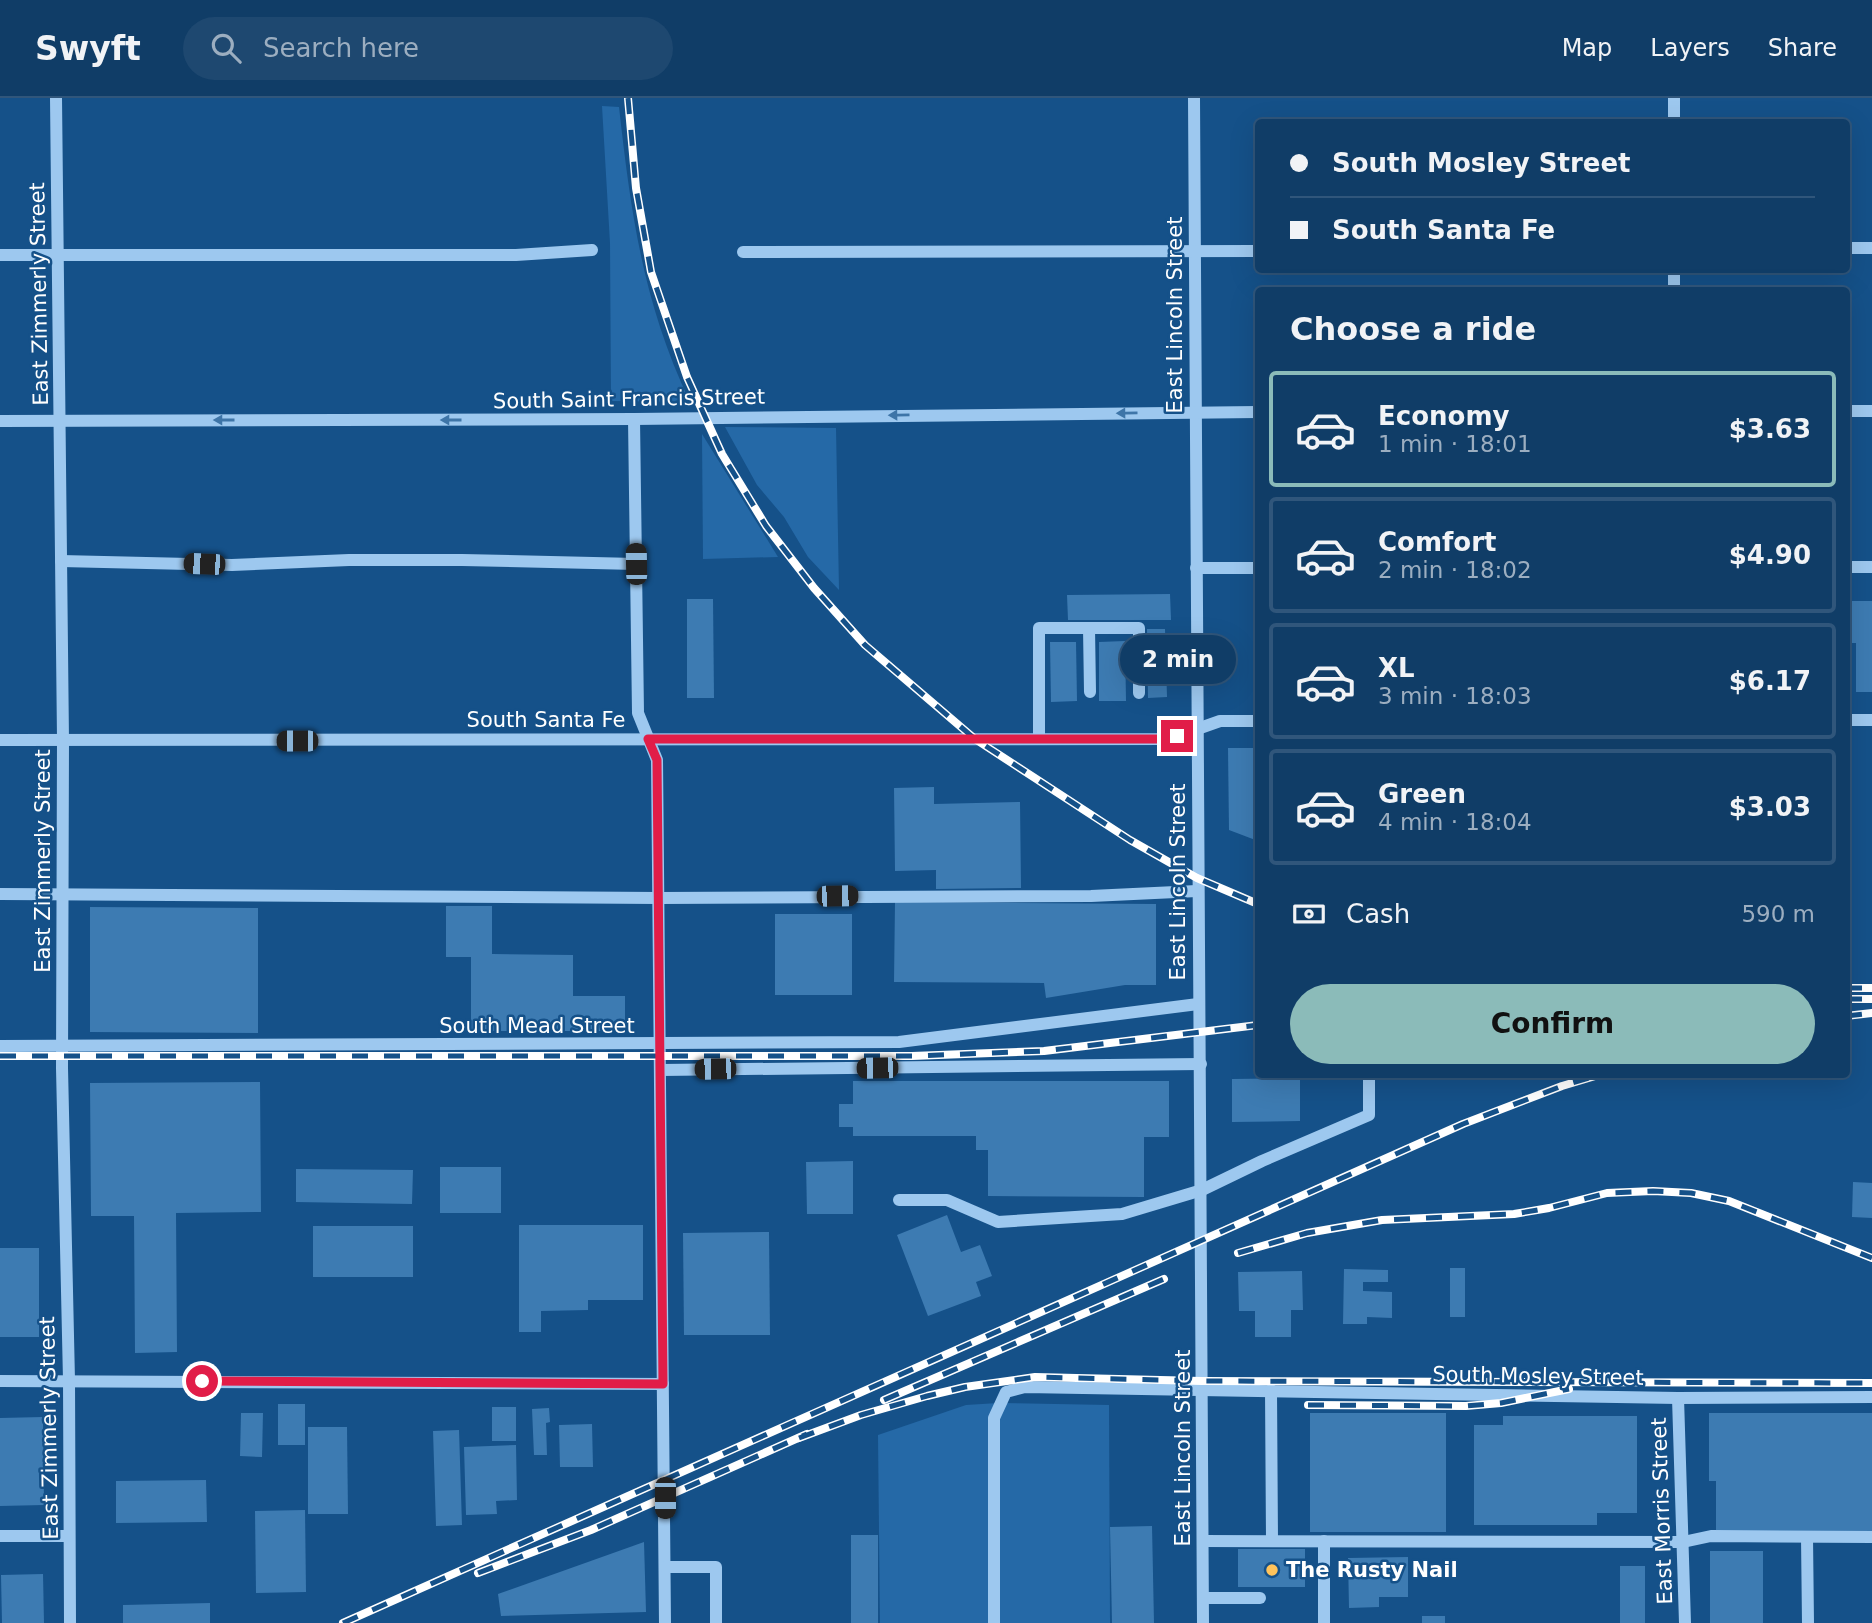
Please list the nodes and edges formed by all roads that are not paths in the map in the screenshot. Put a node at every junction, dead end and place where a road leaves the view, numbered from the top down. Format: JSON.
{"nodes":[{"id":1,"x":56,"y":98,"type":"edge"},
{"id":2,"x":1194,"y":98,"type":"edge"},
{"id":3,"x":1674,"y":98,"type":"edge"},
{"id":4,"x":1674,"y":119,"type":"edge"},
{"id":5,"x":1850,"y":248,"type":"edge"},
{"id":6,"x":1872,"y":248,"type":"edge"},
{"id":7,"x":592,"y":250,"type":"dead end"},
{"id":8,"x":1255,"y":251,"type":"edge"},
{"id":9,"x":743,"y":252,"type":"dead end"},
{"id":10,"x":1194,"y":252,"type":"junction"},
{"id":11,"x":58,"y":254,"type":"junction"},
{"id":12,"x":0,"y":256,"type":"edge"},
{"id":13,"x":1850,"y":411,"type":"edge"},
{"id":14,"x":1872,"y":411,"type":"edge"},
{"id":15,"x":1195,"y":412,"type":"junction"},
{"id":16,"x":1255,"y":412,"type":"edge"},
{"id":17,"x":634,"y":419,"type":"junction"},
{"id":18,"x":0,"y":421,"type":"edge"},
{"id":19,"x":60,"y":421,"type":"junction"},
{"id":20,"x":61,"y":561,"type":"junction"},
{"id":21,"x":636,"y":564,"type":"junction"},
{"id":22,"x":1850,"y":567,"type":"edge"},
{"id":23,"x":1872,"y":567,"type":"edge"},
{"id":24,"x":1196,"y":568,"type":"junction"},
{"id":25,"x":1255,"y":568,"type":"edge"},
{"id":26,"x":1089,"y":628,"type":"junction"},
{"id":27,"x":1090,"y":692,"type":"dead end"},
{"id":28,"x":1139,"y":693,"type":"dead end"},
{"id":29,"x":1850,"y":720,"type":"edge"},
{"id":30,"x":1872,"y":720,"type":"edge"},
{"id":31,"x":1255,"y":721,"type":"edge"},
{"id":32,"x":1198,"y":729,"type":"junction"},
{"id":33,"x":648,"y":739,"type":"junction"},
{"id":34,"x":1039,"y":739,"type":"junction"},
{"id":35,"x":0,"y":740,"type":"edge"},
{"id":36,"x":63,"y":740,"type":"junction"},
{"id":37,"x":1197,"y":891,"type":"junction"},
{"id":38,"x":63,"y":893,"type":"junction"},
{"id":39,"x":0,"y":894,"type":"edge"},
{"id":40,"x":659,"y":898,"type":"junction"},
{"id":41,"x":1198,"y":1004,"type":"junction"},
{"id":42,"x":660,"y":1045,"type":"junction"},
{"id":43,"x":0,"y":1046,"type":"edge"},
{"id":44,"x":62,"y":1046,"type":"junction"},
{"id":45,"x":1201,"y":1063,"type":"junction"},
{"id":46,"x":661,"y":1070,"type":"junction"},
{"id":47,"x":1369,"y":1078,"type":"edge"},
{"id":48,"x":1202,"y":1190,"type":"junction"},
{"id":49,"x":900,"y":1200,"type":"dead end"},
{"id":50,"x":69,"y":1380,"type":"junction"},
{"id":51,"x":0,"y":1381,"type":"edge"},
{"id":52,"x":663,"y":1384,"type":"junction"},
{"id":53,"x":1203,"y":1389,"type":"junction"},
{"id":54,"x":1270,"y":1390,"type":"junction"},
{"id":55,"x":1872,"y":1397,"type":"edge"},
{"id":56,"x":1678,"y":1398,"type":"junction"},
{"id":57,"x":0,"y":1536,"type":"edge"},
{"id":58,"x":69,"y":1536,"type":"junction"},
{"id":59,"x":1807,"y":1537,"type":"junction"},
{"id":60,"x":1872,"y":1537,"type":"edge"},
{"id":61,"x":1203,"y":1541,"type":"junction"},
{"id":62,"x":1272,"y":1541,"type":"junction"},
{"id":63,"x":1324,"y":1541,"type":"junction"},
{"id":64,"x":1683,"y":1542,"type":"junction"},
{"id":65,"x":665,"y":1567,"type":"junction"},
{"id":66,"x":1203,"y":1598,"type":"junction"},
{"id":67,"x":1260,"y":1598,"type":"dead end"},
{"id":68,"x":70,"y":1623,"type":"edge"},
{"id":69,"x":665,"y":1623,"type":"edge"},
{"id":70,"x":716,"y":1623,"type":"edge"},
{"id":71,"x":994,"y":1623,"type":"edge"},
{"id":72,"x":1203,"y":1623,"type":"edge"},
{"id":73,"x":1324,"y":1623,"type":"edge"},
{"id":74,"x":1685,"y":1623,"type":"edge"},
{"id":75,"x":1808,"y":1623,"type":"edge"}],
"edges":[{"from":1,"to":11,"type":"street","name":"East Zimmerly Street"},
{"from":2,"to":10,"type":"street","name":"East Lincoln Street"},
{"from":3,"to":4,"type":"street"},
{"from":5,"to":6,"type":"street"},
{"from":7,"to":11,"type":"street"},
{"from":8,"to":10,"type":"street"},
{"from":9,"to":10,"type":"street"},
{"from":10,"to":15,"type":"street","name":"East Lincoln Street"},
{"from":11,"to":12,"type":"street"},
{"from":11,"to":19,"type":"street","name":"East Zimmerly Street"},
{"from":13,"to":14,"type":"street"},
{"from":15,"to":16,"type":"street","name":"South Saint Francis Street"},
{"from":15,"to":17,"type":"street","name":"South Saint Francis Street","one_way":true},
{"from":15,"to":24,"type":"street","name":"East Lincoln Street"},
{"from":17,"to":19,"type":"street","name":"South Saint Francis Street","one_way":true},
{"from":17,"to":21,"type":"street"},
{"from":18,"to":19,"type":"street","name":"South Saint Francis Street"},
{"from":19,"to":20,"type":"street","name":"East Zimmerly Street"},
{"from":20,"to":21,"type":"street"},
{"from":20,"to":36,"type":"street","name":"East Zimmerly Street"},
{"from":21,"to":33,"type":"street"},
{"from":22,"to":23,"type":"street"},
{"from":24,"to":25,"type":"street"},
{"from":24,"to":32,"type":"street","name":"East Lincoln Street"},
{"from":26,"to":27,"type":"street"},
{"from":26,"to":28,"type":"street"},
{"from":26,"to":34,"type":"street"},
{"from":29,"to":30,"type":"street"},
{"from":31,"to":32,"type":"street","name":"South Santa Fe"},
{"from":32,"to":34,"type":"street","name":"South Santa Fe"},
{"from":32,"to":37,"type":"street","name":"East Lincoln Street"},
{"from":33,"to":34,"type":"street","name":"South Santa Fe"},
{"from":33,"to":36,"type":"street","name":"South Santa Fe"},
{"from":33,"to":40,"type":"street"},
{"from":35,"to":36,"type":"street","name":"South Santa Fe"},
{"from":36,"to":38,"type":"street","name":"East Zimmerly Street"},
{"from":37,"to":40,"type":"street"},
{"from":37,"to":41,"type":"street","name":"East Lincoln Street"},
{"from":38,"to":39,"type":"street"},
{"from":38,"to":40,"type":"street"},
{"from":38,"to":44,"type":"street","name":"East Zimmerly Street"},
{"from":40,"to":42,"type":"street"},
{"from":41,"to":42,"type":"street","name":"South Mead Street"},
{"from":41,"to":45,"type":"street","name":"East Lincoln Street"},
{"from":42,"to":44,"type":"street","name":"South Mead Street"},
{"from":42,"to":46,"type":"street"},
{"from":43,"to":44,"type":"street","name":"South Mead Street"},
{"from":44,"to":50,"type":"street","name":"East Zimmerly Street"},
{"from":45,"to":46,"type":"street"},
{"from":45,"to":48,"type":"street","name":"East Lincoln Street"},
{"from":46,"to":52,"type":"street"},
{"from":47,"to":48,"type":"street"},
{"from":48,"to":49,"type":"street"},
{"from":48,"to":53,"type":"street","name":"East Lincoln Street"},
{"from":50,"to":51,"type":"street"},
{"from":50,"to":52,"type":"street"},
{"from":50,"to":58,"type":"street","name":"East Zimmerly Street"},
{"from":52,"to":65,"type":"street"},
{"from":53,"to":54,"type":"street","name":"South Mosley Street"},
{"from":53,"to":61,"type":"street","name":"East Lincoln Street"},
{"from":53,"to":71,"type":"street","name":"South Mosley Street"},
{"from":54,"to":56,"type":"street","name":"South Mosley Street"},
{"from":54,"to":62,"type":"street"},
{"from":55,"to":56,"type":"street","name":"South Mosley Street"},
{"from":56,"to":64,"type":"street","name":"East Morris Street"},
{"from":57,"to":58,"type":"street"},
{"from":58,"to":68,"type":"street","name":"East Zimmerly Street"},
{"from":59,"to":60,"type":"street"},
{"from":59,"to":64,"type":"street"},
{"from":59,"to":75,"type":"street"},
{"from":61,"to":62,"type":"street"},
{"from":61,"to":66,"type":"street","name":"East Lincoln Street"},
{"from":62,"to":63,"type":"street"},
{"from":63,"to":64,"type":"street"},
{"from":63,"to":73,"type":"street"},
{"from":64,"to":74,"type":"street","name":"East Morris Street"},
{"from":65,"to":69,"type":"street"},
{"from":65,"to":70,"type":"street"},
{"from":66,"to":67,"type":"street"},
{"from":66,"to":72,"type":"street","name":"East Lincoln Street"}]}
